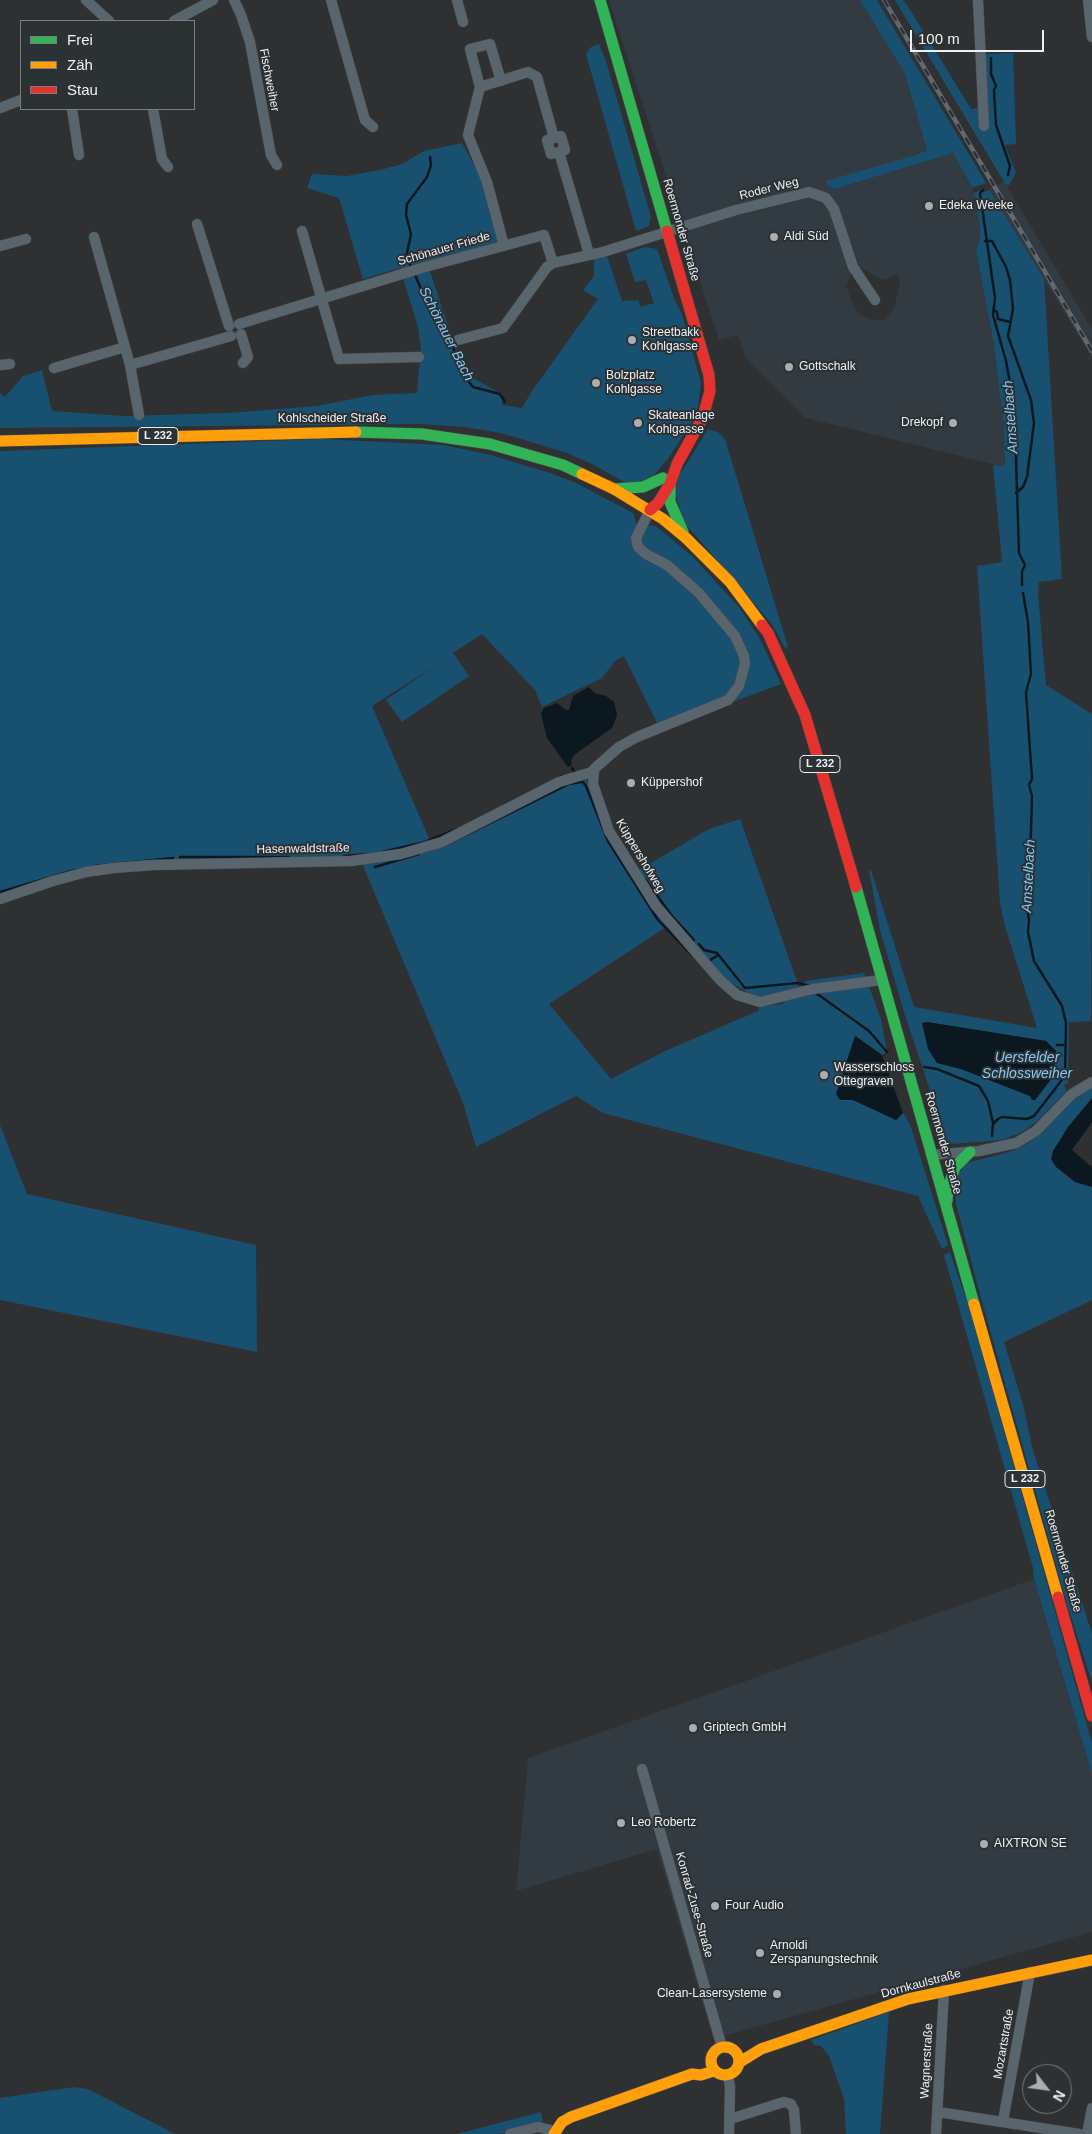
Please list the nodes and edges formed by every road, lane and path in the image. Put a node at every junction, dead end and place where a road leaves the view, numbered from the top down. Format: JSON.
{"nodes":[{"id":1,"x":86,"y":0,"type":"edge"},
{"id":2,"x":213,"y":0,"type":"edge"},
{"id":3,"x":234,"y":0,"type":"edge"},
{"id":4,"x":331,"y":0,"type":"edge"},
{"id":5,"x":457,"y":0,"type":"edge"},
{"id":6,"x":600,"y":0,"type":"edge"},
{"id":7,"x":978,"y":0,"type":"edge"},
{"id":8,"x":1088,"y":0,"type":"edge"},
{"id":9,"x":108,"y":20,"type":"edge"},
{"id":10,"x":176,"y":20,"type":"edge"},
{"id":11,"x":463,"y":22,"type":"dead end"},
{"id":12,"x":1092,"y":36,"type":"edge"},
{"id":13,"x":501,"y":81,"type":"junction"},
{"id":14,"x":480,"y":87,"type":"junction"},
{"id":15,"x":20,"y":100,"type":"edge"},
{"id":16,"x":0,"y":108,"type":"edge"},
{"id":17,"x":72,"y":110,"type":"edge"},
{"id":18,"x":153,"y":110,"type":"edge"},
{"id":19,"x":984,"y":126,"type":"dead end"},
{"id":20,"x":373,"y":127,"type":"dead end"},
{"id":21,"x":79,"y":155,"type":"dead end"},
{"id":22,"x":277,"y":165,"type":"dead end"},
{"id":23,"x":168,"y":167,"type":"dead end"},
{"id":24,"x":197,"y":224,"type":"dead end"},
{"id":25,"x":302,"y":231,"type":"dead end"},
{"id":26,"x":667,"y":233,"type":"junction"},
{"id":27,"x":94,"y":237,"type":"dead end"},
{"id":28,"x":26,"y":239,"type":"dead end"},
{"id":29,"x":0,"y":246,"type":"edge"},
{"id":30,"x":504,"y":246,"type":"junction"},
{"id":31,"x":589,"y":254,"type":"junction"},
{"id":32,"x":552,"y":263,"type":"junction"},
{"id":33,"x":323,"y":296,"type":"junction"},
{"id":34,"x":875,"y":300,"type":"dead end"},
{"id":35,"x":235,"y":330,"type":"junction"},
{"id":36,"x":458,"y":340,"type":"dead end"},
{"id":37,"x":125,"y":347,"type":"junction"},
{"id":38,"x":419,"y":357,"type":"dead end"},
{"id":39,"x":243,"y":363,"type":"dead end"},
{"id":40,"x":130,"y":365,"type":"junction"},
{"id":41,"x":54,"y":368,"type":"dead end"},
{"id":42,"x":139,"y":415,"type":"dead end"},
{"id":43,"x":0,"y":441,"type":"edge"},
{"id":44,"x":666,"y":481,"type":"junction"},
{"id":45,"x":614,"y":488,"type":"junction"},
{"id":46,"x":650,"y":510,"type":"junction"},
{"id":47,"x":686,"y":538,"type":"junction"},
{"id":48,"x":592,"y":772,"type":"junction"},
{"id":49,"x":0,"y":899,"type":"edge"},
{"id":50,"x":881,"y":980,"type":"junction"},
{"id":51,"x":1092,"y":1082,"type":"edge"},
{"id":52,"x":970,"y":1152,"type":"junction"},
{"id":53,"x":931,"y":1155,"type":"junction"},
{"id":54,"x":947,"y":1207,"type":"junction"},
{"id":55,"x":1092,"y":1716,"type":"edge"},
{"id":56,"x":642,"y":1769,"type":"dead end"},
{"id":57,"x":1092,"y":1960,"type":"edge"},
{"id":58,"x":1030,"y":1972,"type":"junction"},
{"id":59,"x":944,"y":1990,"type":"junction"},
{"id":60,"x":727,"y":2048,"type":"junction"},
{"id":61,"x":762,"y":2049,"type":"junction"},
{"id":62,"x":712,"y":2058,"type":"junction"},
{"id":63,"x":740,"y":2062,"type":"junction"},
{"id":64,"x":714,"y":2071,"type":"junction"},
{"id":65,"x":692,"y":2074,"type":"junction"},
{"id":66,"x":728,"y":2076,"type":"junction"},
{"id":67,"x":1092,"y":2108,"type":"edge"},
{"id":68,"x":938,"y":2112,"type":"junction"},
{"id":69,"x":730,"y":2119,"type":"junction"},
{"id":70,"x":1003,"y":2121,"type":"junction"},
{"id":71,"x":554,"y":2133,"type":"edge"},
{"id":72,"x":510,"y":2134,"type":"edge"},
{"id":73,"x":730,"y":2134,"type":"edge"},
{"id":74,"x":796,"y":2134,"type":"edge"},
{"id":75,"x":936,"y":2134,"type":"edge"},
{"id":76,"x":1079,"y":2134,"type":"edge"},
{"id":77,"x":1087,"y":2134,"type":"edge"}],
"edges":[{"from":1,"to":9,"type":"street"},
{"from":2,"to":10,"type":"street"},
{"from":3,"to":22,"type":"street","name":"Fischweiher"},
{"from":4,"to":20,"type":"street"},
{"from":5,"to":11,"type":"street"},
{"from":6,"to":26,"type":"main road","name":"Roermonder Straße"},
{"from":7,"to":19,"type":"street"},
{"from":8,"to":12,"type":"street"},
{"from":13,"to":14,"type":"street"},
{"from":13,"to":14,"type":"street"},
{"from":13,"to":31,"type":"street"},
{"from":14,"to":30,"type":"street"},
{"from":15,"to":16,"type":"street"},
{"from":17,"to":21,"type":"street"},
{"from":18,"to":23,"type":"street"},
{"from":24,"to":35,"type":"street"},
{"from":25,"to":33,"type":"street"},
{"from":26,"to":31,"type":"street"},
{"from":26,"to":34,"type":"street","name":"Roder Weg"},
{"from":26,"to":44,"type":"main road","name":"Roermonder Straße"},
{"from":27,"to":37,"type":"street"},
{"from":28,"to":29,"type":"street"},
{"from":30,"to":32,"type":"street","name":"Schönauer Friede"},
{"from":30,"to":33,"type":"street","name":"Schönauer Friede"},
{"from":31,"to":32,"type":"street"},
{"from":32,"to":36,"type":"street"},
{"from":33,"to":35,"type":"street","name":"Schönauer Friede"},
{"from":33,"to":38,"type":"street"},
{"from":35,"to":39,"type":"street"},
{"from":35,"to":40,"type":"street","name":"Schönauer Friede"},
{"from":37,"to":40,"type":"street"},
{"from":37,"to":41,"type":"street"},
{"from":40,"to":42,"type":"street"},
{"from":43,"to":45,"type":"main road","name":"Kohlscheider Straße","number":"L 232"},
{"from":44,"to":45,"type":"main road"},
{"from":44,"to":46,"type":"main road","name":"Roermonder Straße"},
{"from":44,"to":47,"type":"main road"},
{"from":45,"to":46,"type":"main road","name":"Kohlscheider Straße","number":"L 232"},
{"from":46,"to":47,"type":"main road","name":"Roermonder Straße","number":"L 232"},
{"from":46,"to":48,"type":"street"},
{"from":47,"to":50,"type":"main road","name":"Roermonder Straße","number":"L 232"},
{"from":48,"to":49,"type":"street","name":"Hasenwaldstraße"},
{"from":48,"to":50,"type":"street","name":"Küppershofweg"},
{"from":50,"to":53,"type":"main road","name":"Roermonder Straße","number":"L 232"},
{"from":51,"to":52,"type":"street"},
{"from":52,"to":53,"type":"street"},
{"from":52,"to":54,"type":"main road"},
{"from":53,"to":54,"type":"main road","name":"Roermonder Straße","number":"L 232"},
{"from":54,"to":55,"type":"main road","name":"Roermonder Straße","number":"L 232"},
{"from":56,"to":60,"type":"street","name":"Konrad-Zuse-Straße"},
{"from":57,"to":58,"type":"main road","name":"Dornkaulstraße"},
{"from":58,"to":59,"type":"main road","name":"Dornkaulstraße"},
{"from":58,"to":70,"type":"street","name":"Mozartstraße"},
{"from":59,"to":61,"type":"main road","name":"Dornkaulstraße"},
{"from":59,"to":68,"type":"street","name":"Wagnerstraße"},
{"from":60,"to":61,"type":"main road","name":"Dornkaulstraße"},
{"from":60,"to":62,"type":"main road"},
{"from":60,"to":63,"type":"main road"},
{"from":61,"to":63,"type":"main road","name":"Dornkaulstraße"},
{"from":62,"to":64,"type":"main road"},
{"from":62,"to":65,"type":"main road"},
{"from":63,"to":66,"type":"main road"},
{"from":64,"to":65,"type":"main road"},
{"from":64,"to":66,"type":"main road"},
{"from":65,"to":71,"type":"main road"},
{"from":66,"to":69,"type":"street"},
{"from":67,"to":77,"type":"street"},
{"from":68,"to":70,"type":"street"},
{"from":68,"to":75,"type":"street","name":"Wagnerstraße"},
{"from":69,"to":73,"type":"street"},
{"from":69,"to":74,"type":"street"},
{"from":70,"to":76,"type":"street"},
{"from":71,"to":72,"type":"street"}]}
